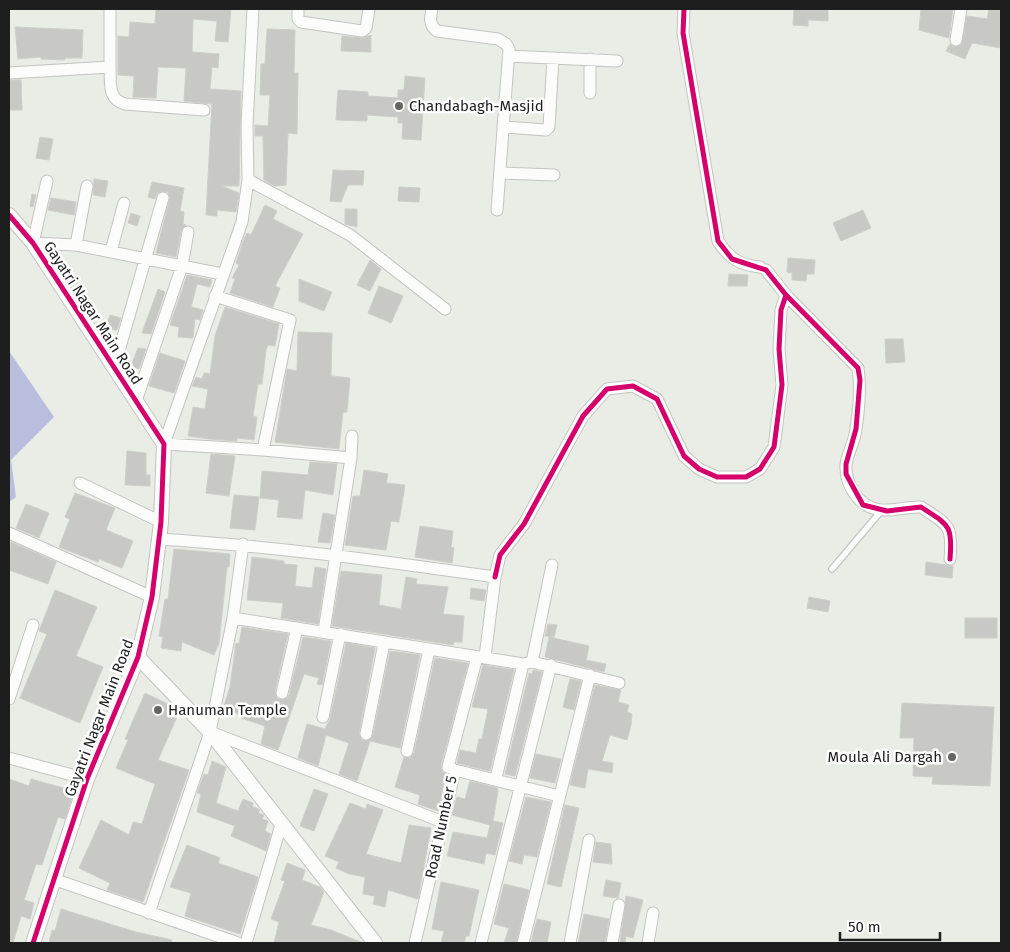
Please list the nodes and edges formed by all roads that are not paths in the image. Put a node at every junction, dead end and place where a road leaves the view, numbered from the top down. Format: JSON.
{"nodes":[{"id":1,"x":110,"y":9,"type":"edge"},
{"id":2,"x":253,"y":9,"type":"edge"},
{"id":3,"x":298,"y":9,"type":"edge"},
{"id":4,"x":368,"y":9,"type":"edge"},
{"id":5,"x":432,"y":9,"type":"edge"},
{"id":6,"x":684,"y":9,"type":"edge"},
{"id":7,"x":960,"y":9,"type":"edge"},
{"id":8,"x":956,"y":40,"type":"dead end"},
{"id":9,"x":508,"y":56,"type":"junction"},
{"id":10,"x":553,"y":58,"type":"junction"},
{"id":11,"x":590,"y":60,"type":"junction"},
{"id":12,"x":617,"y":61,"type":"dead end"},
{"id":13,"x":110,"y":66,"type":"junction"},
{"id":14,"x":9,"y":74,"type":"edge"},
{"id":15,"x":590,"y":93,"type":"dead end"},
{"id":16,"x":204,"y":110,"type":"dead end"},
{"id":17,"x":503,"y":127,"type":"junction"},
{"id":18,"x":500,"y":173,"type":"junction"},
{"id":19,"x":554,"y":175,"type":"dead end"},
{"id":20,"x":248,"y":180,"type":"junction"},
{"id":21,"x":48,"y":181,"type":"dead end"},
{"id":22,"x":87,"y":186,"type":"dead end"},
{"id":23,"x":163,"y":198,"type":"dead end"},
{"id":24,"x":124,"y":203,"type":"dead end"},
{"id":25,"x":497,"y":210,"type":"dead end"},
{"id":26,"x":9,"y":214,"type":"edge"},
{"id":27,"x":188,"y":232,"type":"dead end"},
{"id":28,"x":33,"y":243,"type":"junction"},
{"id":29,"x":76,"y":245,"type":"junction"},
{"id":30,"x":111,"y":251,"type":"junction"},
{"id":31,"x":146,"y":258,"type":"junction"},
{"id":32,"x":182,"y":266,"type":"junction"},
{"id":33,"x":222,"y":274,"type":"junction"},
{"id":34,"x":786,"y":295,"type":"junction"},
{"id":35,"x":215,"y":296,"type":"junction"},
{"id":36,"x":445,"y":309,"type":"dead end"},
{"id":37,"x":114,"y":368,"type":"junction"},
{"id":38,"x":136,"y":401,"type":"junction"},
{"id":39,"x":352,"y":436,"type":"dead end"},
{"id":40,"x":164,"y":444,"type":"junction"},
{"id":41,"x":263,"y":450,"type":"junction"},
{"id":42,"x":351,"y":458,"type":"junction"},
{"id":43,"x":80,"y":483,"type":"dead end"},
{"id":44,"x":882,"y":510,"type":"junction"},
{"id":45,"x":161,"y":522,"type":"junction"},
{"id":46,"x":9,"y":533,"type":"edge"},
{"id":47,"x":158,"y":540,"type":"junction"},
{"id":48,"x":243,"y":544,"type":"junction"},
{"id":49,"x":336,"y":554,"type":"junction"},
{"id":50,"x":950,"y":559,"type":"dead end"},
{"id":51,"x":552,"y":565,"type":"dead end"},
{"id":52,"x":832,"y":570,"type":"dead end"},
{"id":53,"x":495,"y":577,"type":"junction"},
{"id":54,"x":152,"y":597,"type":"junction"},
{"id":55,"x":233,"y":618,"type":"junction"},
{"id":56,"x":34,"y":625,"type":"dead end"},
{"id":57,"x":297,"y":628,"type":"junction"},
{"id":58,"x":324,"y":631,"type":"junction"},
{"id":59,"x":340,"y":634,"type":"junction"},
{"id":60,"x":384,"y":642,"type":"junction"},
{"id":61,"x":428,"y":650,"type":"junction"},
{"id":62,"x":138,"y":657,"type":"junction"},
{"id":63,"x":481,"y":657,"type":"junction"},
{"id":64,"x":528,"y":663,"type":"junction"},
{"id":65,"x":551,"y":665,"type":"junction"},
{"id":66,"x":590,"y":675,"type":"junction"},
{"id":67,"x":619,"y":683,"type":"dead end"},
{"id":68,"x":282,"y":693,"type":"dead end"},
{"id":69,"x":9,"y":699,"type":"edge"},
{"id":70,"x":324,"y":717,"type":"dead end"},
{"id":71,"x":210,"y":732,"type":"junction"},
{"id":72,"x":366,"y":734,"type":"dead end"},
{"id":73,"x":407,"y":751,"type":"dead end"},
{"id":74,"x":9,"y":758,"type":"edge"},
{"id":75,"x":455,"y":770,"type":"junction"},
{"id":76,"x":496,"y":778,"type":"junction"},
{"id":77,"x":87,"y":779,"type":"junction"},
{"id":78,"x":520,"y":785,"type":"junction"},
{"id":79,"x":559,"y":796,"type":"junction"},
{"id":80,"x":443,"y":822,"type":"junction"},
{"id":81,"x":281,"y":825,"type":"junction"},
{"id":82,"x":589,"y":840,"type":"dead end"},
{"id":83,"x":54,"y":879,"type":"junction"},
{"id":84,"x":619,"y":905,"type":"dead end"},
{"id":85,"x":149,"y":913,"type":"junction"},
{"id":86,"x":653,"y":913,"type":"dead end"},
{"id":87,"x":33,"y":943,"type":"edge"},
{"id":88,"x":238,"y":943,"type":"edge"},
{"id":89,"x":246,"y":943,"type":"edge"},
{"id":90,"x":375,"y":943,"type":"edge"},
{"id":91,"x":415,"y":943,"type":"edge"},
{"id":92,"x":481,"y":943,"type":"edge"},
{"id":93,"x":522,"y":943,"type":"edge"},
{"id":94,"x":570,"y":943,"type":"edge"},
{"id":95,"x":612,"y":943,"type":"edge"},
{"id":96,"x":648,"y":943,"type":"edge"}],
"edges":[{"from":1,"to":13,"type":"street"},
{"from":2,"to":20,"type":"street"},
{"from":3,"to":4,"type":"street"},
{"from":5,"to":9,"type":"street"},
{"from":6,"to":34,"type":"street"},
{"from":7,"to":8,"type":"street"},
{"from":9,"to":10,"type":"street"},
{"from":9,"to":17,"type":"street"},
{"from":10,"to":11,"type":"street"},
{"from":10,"to":17,"type":"street"},
{"from":11,"to":12,"type":"street"},
{"from":11,"to":15,"type":"street"},
{"from":13,"to":14,"type":"street"},
{"from":13,"to":16,"type":"street"},
{"from":17,"to":18,"type":"street"},
{"from":18,"to":19,"type":"street"},
{"from":18,"to":25,"type":"street"},
{"from":20,"to":33,"type":"street"},
{"from":20,"to":36,"type":"street"},
{"from":21,"to":28,"type":"street"},
{"from":22,"to":29,"type":"street"},
{"from":23,"to":31,"type":"street"},
{"from":24,"to":30,"type":"street"},
{"from":26,"to":28,"type":"street","name":"Gayatri Nagar Main Road"},
{"from":27,"to":32,"type":"street"},
{"from":28,"to":29,"type":"street"},
{"from":28,"to":37,"type":"street","name":"Gayatri Nagar Main Road"},
{"from":29,"to":30,"type":"street"},
{"from":30,"to":31,"type":"street"},
{"from":31,"to":32,"type":"street"},
{"from":31,"to":37,"type":"street"},
{"from":32,"to":33,"type":"street"},
{"from":32,"to":38,"type":"street"},
{"from":33,"to":35,"type":"street"},
{"from":34,"to":44,"type":"street"},
{"from":34,"to":53,"type":"street"},
{"from":35,"to":40,"type":"street"},
{"from":35,"to":41,"type":"street"},
{"from":37,"to":38,"type":"street","name":"Gayatri Nagar Main Road"},
{"from":38,"to":40,"type":"street","name":"Gayatri Nagar Main Road"},
{"from":39,"to":42,"type":"street"},
{"from":40,"to":41,"type":"street"},
{"from":40,"to":45,"type":"street","name":"Gayatri Nagar Main Road"},
{"from":41,"to":42,"type":"street"},
{"from":42,"to":49,"type":"street"},
{"from":43,"to":45,"type":"street"},
{"from":44,"to":50,"type":"street"},
{"from":44,"to":52,"type":"lane"},
{"from":45,"to":47,"type":"street","name":"Gayatri Nagar Main Road"},
{"from":46,"to":54,"type":"street"},
{"from":47,"to":48,"type":"street"},
{"from":47,"to":54,"type":"street","name":"Gayatri Nagar Main Road"},
{"from":48,"to":49,"type":"street"},
{"from":48,"to":55,"type":"street"},
{"from":49,"to":53,"type":"street"},
{"from":49,"to":58,"type":"street"},
{"from":51,"to":64,"type":"street"},
{"from":53,"to":63,"type":"street"},
{"from":54,"to":62,"type":"street","name":"Gayatri Nagar Main Road"},
{"from":55,"to":57,"type":"street"},
{"from":55,"to":71,"type":"street"},
{"from":56,"to":69,"type":"street"},
{"from":57,"to":58,"type":"street"},
{"from":57,"to":68,"type":"street"},
{"from":58,"to":59,"type":"street"},
{"from":59,"to":60,"type":"street"},
{"from":59,"to":70,"type":"street"},
{"from":60,"to":61,"type":"street"},
{"from":60,"to":72,"type":"street"},
{"from":61,"to":63,"type":"street"},
{"from":61,"to":73,"type":"street"},
{"from":62,"to":71,"type":"street"},
{"from":62,"to":77,"type":"street","name":"Gayatri Nagar Main Road"},
{"from":63,"to":64,"type":"street"},
{"from":63,"to":75,"type":"street","name":"Road Number 5"},
{"from":64,"to":65,"type":"street"},
{"from":64,"to":76,"type":"street"},
{"from":65,"to":66,"type":"street"},
{"from":65,"to":78,"type":"street"},
{"from":66,"to":67,"type":"street"},
{"from":66,"to":79,"type":"street"},
{"from":71,"to":80,"type":"street"},
{"from":71,"to":81,"type":"street"},
{"from":71,"to":85,"type":"street"},
{"from":74,"to":77,"type":"street"},
{"from":75,"to":76,"type":"street"},
{"from":75,"to":80,"type":"street","name":"Road Number 5"},
{"from":76,"to":78,"type":"street"},
{"from":77,"to":83,"type":"street","name":"Gayatri Nagar Main Road"},
{"from":78,"to":79,"type":"street"},
{"from":78,"to":92,"type":"street"},
{"from":79,"to":93,"type":"street"},
{"from":80,"to":91,"type":"street","name":"Road Number 5"},
{"from":81,"to":89,"type":"street"},
{"from":81,"to":90,"type":"street"},
{"from":82,"to":94,"type":"street"},
{"from":83,"to":85,"type":"street"},
{"from":83,"to":87,"type":"street","name":"Gayatri Nagar Main Road"},
{"from":84,"to":95,"type":"street"},
{"from":85,"to":88,"type":"street"},
{"from":86,"to":96,"type":"street"}]}
